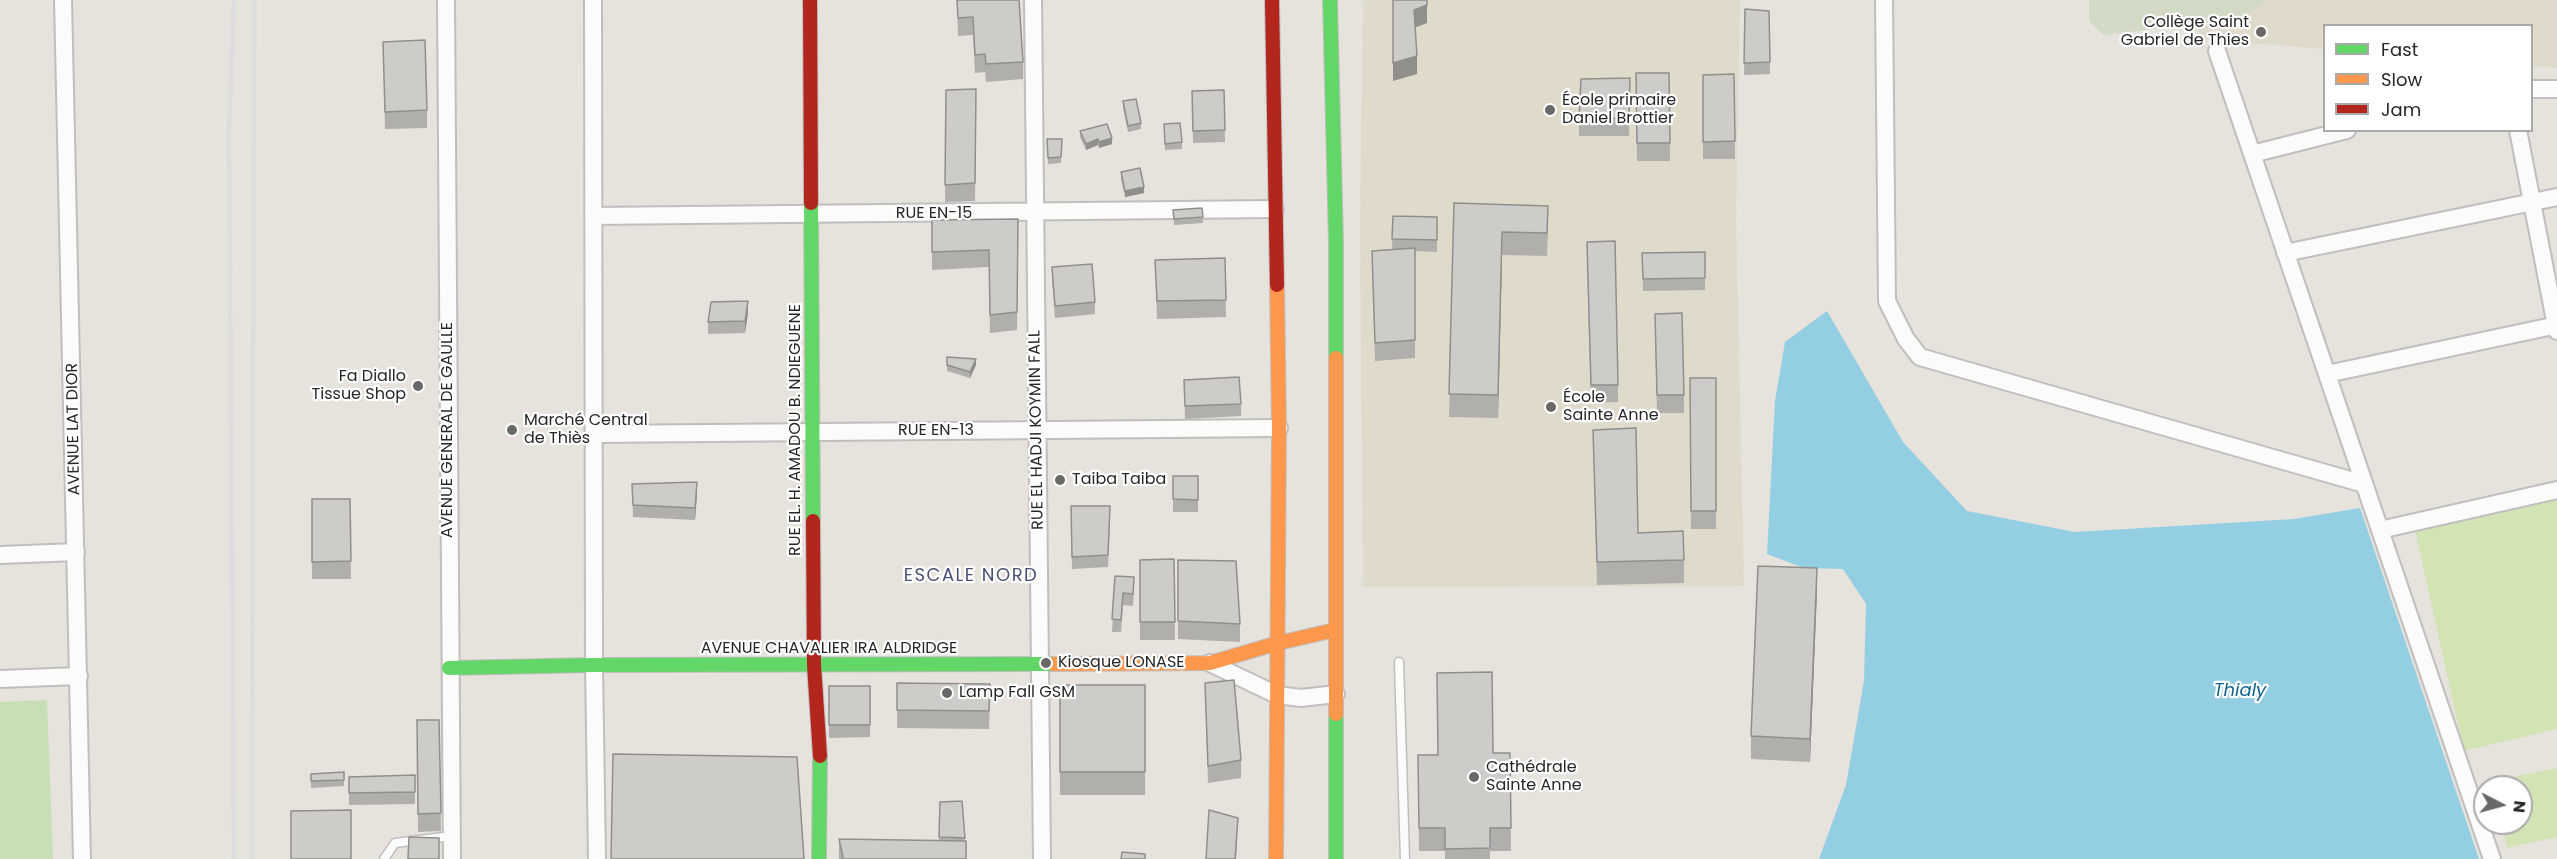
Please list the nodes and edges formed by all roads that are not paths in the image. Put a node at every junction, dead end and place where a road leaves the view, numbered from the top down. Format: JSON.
{"nodes":[{"id":1,"x":63,"y":0,"type":"edge"},
{"id":2,"x":446,"y":0,"type":"edge"},
{"id":3,"x":593,"y":0,"type":"edge"},
{"id":4,"x":810,"y":0,"type":"edge"},
{"id":5,"x":1033,"y":0,"type":"edge"},
{"id":6,"x":1272,"y":0,"type":"edge"},
{"id":7,"x":1330,"y":0,"type":"edge"},
{"id":8,"x":1884,"y":0,"type":"edge"},
{"id":9,"x":2217,"y":51,"type":"dead end"},
{"id":10,"x":2533,"y":89,"type":"edge"},
{"id":11,"x":2557,"y":89,"type":"edge"},
{"id":12,"x":2339,"y":132,"type":"edge"},
{"id":13,"x":2518,"y":132,"type":"edge"},
{"id":14,"x":2252,"y":154,"type":"junction"},
{"id":15,"x":2557,"y":197,"type":"edge"},
{"id":16,"x":2532,"y":202,"type":"junction"},
{"id":17,"x":1275,"y":209,"type":"junction"},
{"id":18,"x":1035,"y":213,"type":"junction"},
{"id":19,"x":811,"y":214,"type":"junction"},
{"id":20,"x":593,"y":216,"type":"junction"},
{"id":21,"x":2285,"y":253,"type":"junction"},
{"id":22,"x":2557,"y":327,"type":"edge"},
{"id":23,"x":2327,"y":374,"type":"junction"},
{"id":24,"x":1279,"y":428,"type":"junction"},
{"id":25,"x":1036,"y":431,"type":"junction"},
{"id":26,"x":813,"y":432,"type":"junction"},
{"id":27,"x":594,"y":434,"type":"junction"},
{"id":28,"x":2364,"y":484,"type":"junction"},
{"id":29,"x":2557,"y":490,"type":"edge"},
{"id":30,"x":2380,"y":530,"type":"junction"},
{"id":31,"x":76,"y":552,"type":"junction"},
{"id":32,"x":0,"y":555,"type":"edge"},
{"id":33,"x":1335,"y":630,"type":"junction"},
{"id":34,"x":1278,"y":643,"type":"junction"},
{"id":35,"x":1210,"y":663,"type":"junction"},
{"id":36,"x":1399,"y":663,"type":"dead end"},
{"id":37,"x":594,"y":665,"type":"junction"},
{"id":38,"x":813,"y":665,"type":"junction"},
{"id":39,"x":1039,"y":665,"type":"junction"},
{"id":40,"x":449,"y":668,"type":"junction"},
{"id":41,"x":79,"y":676,"type":"junction"},
{"id":42,"x":0,"y":679,"type":"edge"},
{"id":43,"x":1336,"y":694,"type":"junction"},
{"id":44,"x":1277,"y":695,"type":"junction"},
{"id":45,"x":452,"y":836,"type":"junction"},
{"id":46,"x":82,"y":859,"type":"edge"},
{"id":47,"x":384,"y":859,"type":"edge"},
{"id":48,"x":452,"y":859,"type":"edge"},
{"id":49,"x":597,"y":859,"type":"edge"},
{"id":50,"x":819,"y":859,"type":"edge"},
{"id":51,"x":1042,"y":859,"type":"edge"},
{"id":52,"x":1276,"y":859,"type":"edge"},
{"id":53,"x":1335,"y":859,"type":"edge"},
{"id":54,"x":1406,"y":859,"type":"edge"},
{"id":55,"x":2492,"y":859,"type":"edge"}],
"edges":[{"from":1,"to":31,"type":"street","name":"AVENUE LAT DIOR"},
{"from":2,"to":40,"type":"street","name":"AVENUE GENERAL DE GAULLE"},
{"from":3,"to":20,"type":"street"},
{"from":4,"to":19,"type":"street","name":"RUE EL. H. AMADOU B. NDIEGUENE"},
{"from":5,"to":18,"type":"street","name":"RUE EL HADJI KOYMIN FALL"},
{"from":6,"to":17,"type":"street"},
{"from":7,"to":33,"type":"street"},
{"from":8,"to":28,"type":"street"},
{"from":9,"to":14,"type":"street"},
{"from":10,"to":11,"type":"street"},
{"from":12,"to":14,"type":"street"},
{"from":13,"to":16,"type":"street"},
{"from":14,"to":21,"type":"street"},
{"from":15,"to":16,"type":"street"},
{"from":16,"to":21,"type":"street"},
{"from":16,"to":22,"type":"street"},
{"from":17,"to":18,"type":"street","name":"RUE EN-15"},
{"from":17,"to":24,"type":"street"},
{"from":18,"to":19,"type":"street","name":"RUE EN-15"},
{"from":18,"to":25,"type":"street","name":"RUE EL HADJI KOYMIN FALL"},
{"from":19,"to":20,"type":"street","name":"RUE EN-15"},
{"from":19,"to":26,"type":"street","name":"RUE EL. H. AMADOU B. NDIEGUENE"},
{"from":20,"to":27,"type":"street"},
{"from":21,"to":23,"type":"street"},
{"from":22,"to":23,"type":"street"},
{"from":23,"to":28,"type":"street"},
{"from":24,"to":25,"type":"street","name":"RUE EN-13"},
{"from":24,"to":34,"type":"street"},
{"from":25,"to":26,"type":"street","name":"RUE EN-13"},
{"from":25,"to":39,"type":"street","name":"RUE EL HADJI KOYMIN FALL"},
{"from":26,"to":27,"type":"street","name":"RUE EN-13"},
{"from":26,"to":38,"type":"street","name":"RUE EL. H. AMADOU B. NDIEGUENE"},
{"from":27,"to":37,"type":"street"},
{"from":28,"to":30,"type":"street"},
{"from":29,"to":30,"type":"street"},
{"from":30,"to":55,"type":"street"},
{"from":31,"to":32,"type":"street"},
{"from":31,"to":41,"type":"street","name":"AVENUE LAT DIOR"},
{"from":33,"to":34,"type":"street","name":"AVENUE CHAVALIER IRA ALDRIDGE"},
{"from":33,"to":43,"type":"street"},
{"from":34,"to":35,"type":"street","name":"AVENUE CHAVALIER IRA ALDRIDGE"},
{"from":34,"to":44,"type":"street"},
{"from":35,"to":39,"type":"street","name":"AVENUE CHAVALIER IRA ALDRIDGE"},
{"from":35,"to":44,"type":"street"},
{"from":36,"to":54,"type":"lane"},
{"from":37,"to":38,"type":"street","name":"AVENUE CHAVALIER IRA ALDRIDGE"},
{"from":37,"to":40,"type":"street","name":"AVENUE CHAVALIER IRA ALDRIDGE"},
{"from":37,"to":49,"type":"street"},
{"from":38,"to":39,"type":"street","name":"AVENUE CHAVALIER IRA ALDRIDGE"},
{"from":38,"to":50,"type":"street","name":"RUE EL. H. AMADOU B. NDIEGUENE"},
{"from":39,"to":51,"type":"street","name":"RUE EL HADJI KOYMIN FALL"},
{"from":40,"to":45,"type":"street","name":"AVENUE GENERAL DE GAULLE"},
{"from":41,"to":42,"type":"street"},
{"from":41,"to":46,"type":"street","name":"AVENUE LAT DIOR"},
{"from":43,"to":44,"type":"street"},
{"from":43,"to":53,"type":"street"},
{"from":44,"to":52,"type":"street"},
{"from":45,"to":47,"type":"lane"},
{"from":45,"to":48,"type":"street","name":"AVENUE GENERAL DE GAULLE"}]}
